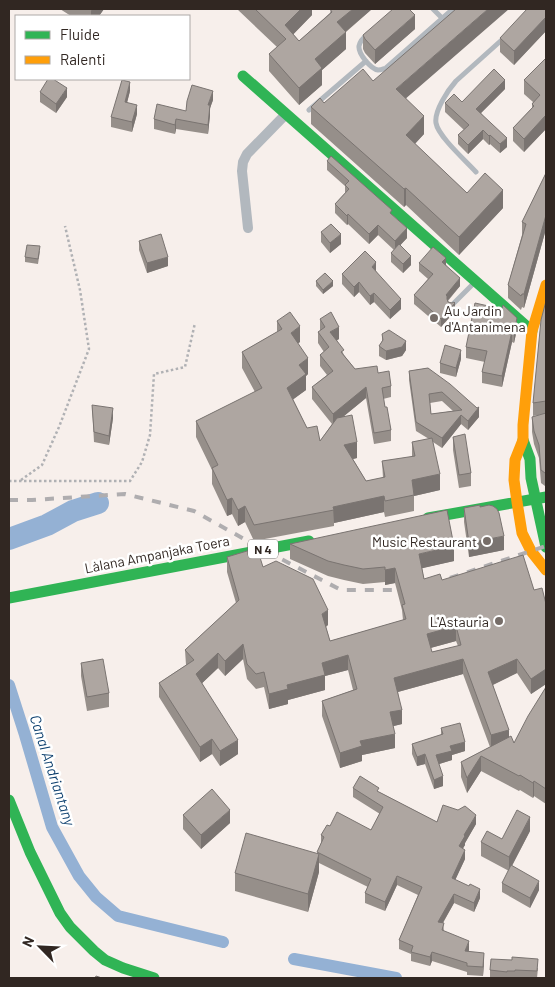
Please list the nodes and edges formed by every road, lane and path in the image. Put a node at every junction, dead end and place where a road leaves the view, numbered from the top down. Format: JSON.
{"nodes":[{"id":1,"x":433,"y":9,"type":"edge"},
{"id":2,"x":453,"y":9,"type":"edge"},
{"id":3,"x":442,"y":18,"type":"junction"},
{"id":4,"x":376,"y":27,"type":"edge"},
{"id":5,"x":507,"y":35,"type":"edge"},
{"id":6,"x":366,"y":61,"type":"junction"},
{"id":7,"x":243,"y":76,"type":"dead end"},
{"id":8,"x":309,"y":110,"type":"dead end"},
{"id":9,"x":286,"y":114,"type":"junction"},
{"id":10,"x":476,"y":172,"type":"dead end"},
{"id":11,"x":66,"y":226,"type":"dead end"},
{"id":12,"x":248,"y":228,"type":"dead end"},
{"id":13,"x":476,"y":282,"type":"junction"},
{"id":14,"x":546,"y":285,"type":"edge"},
{"id":15,"x":451,"y":307,"type":"edge"},
{"id":16,"x":195,"y":323,"type":"dead end"},
{"id":17,"x":532,"y":331,"type":"junction"},
{"id":18,"x":522,"y":440,"type":"junction"},
{"id":19,"x":20,"y":481,"type":"junction"},
{"id":20,"x":9,"y":482,"type":"edge"},
{"id":21,"x":540,"y":498,"type":"edge"},
{"id":22,"x":517,"y":502,"type":"junction"},
{"id":23,"x":413,"y":521,"type":"edge"},
{"id":24,"x":319,"y":539,"type":"edge"},
{"id":25,"x":546,"y":547,"type":"edge"},
{"id":26,"x":546,"y":570,"type":"edge"},
{"id":27,"x":9,"y":597,"type":"edge"},
{"id":28,"x":9,"y":800,"type":"edge"},
{"id":29,"x":154,"y":978,"type":"edge"}],
"edges":[{"from":1,"to":3,"type":"lane"},
{"from":2,"to":3,"type":"lane"},
{"from":3,"to":6,"type":"lane"},
{"from":4,"to":6,"type":"lane"},
{"from":5,"to":10,"type":"lane"},
{"from":6,"to":8,"type":"lane"},
{"from":7,"to":9,"type":"street"},
{"from":9,"to":12,"type":"street"},
{"from":9,"to":13,"type":"street"},
{"from":11,"to":19,"type":"path"},
{"from":13,"to":15,"type":"lane"},
{"from":13,"to":17,"type":"street"},
{"from":14,"to":17,"type":"street"},
{"from":16,"to":19,"type":"path"},
{"from":17,"to":18,"type":"street"},
{"from":18,"to":21,"type":"street"},
{"from":18,"to":22,"type":"street"},
{"from":19,"to":20,"type":"path"},
{"from":21,"to":22,"type":"street"},
{"from":21,"to":25,"type":"street"},
{"from":22,"to":23,"type":"street"},
{"from":22,"to":26,"type":"street"},
{"from":24,"to":27,"type":"street","name":"Làlana Ampanjaka Toera","number":"N 4"},
{"from":28,"to":29,"type":"street"}]}
